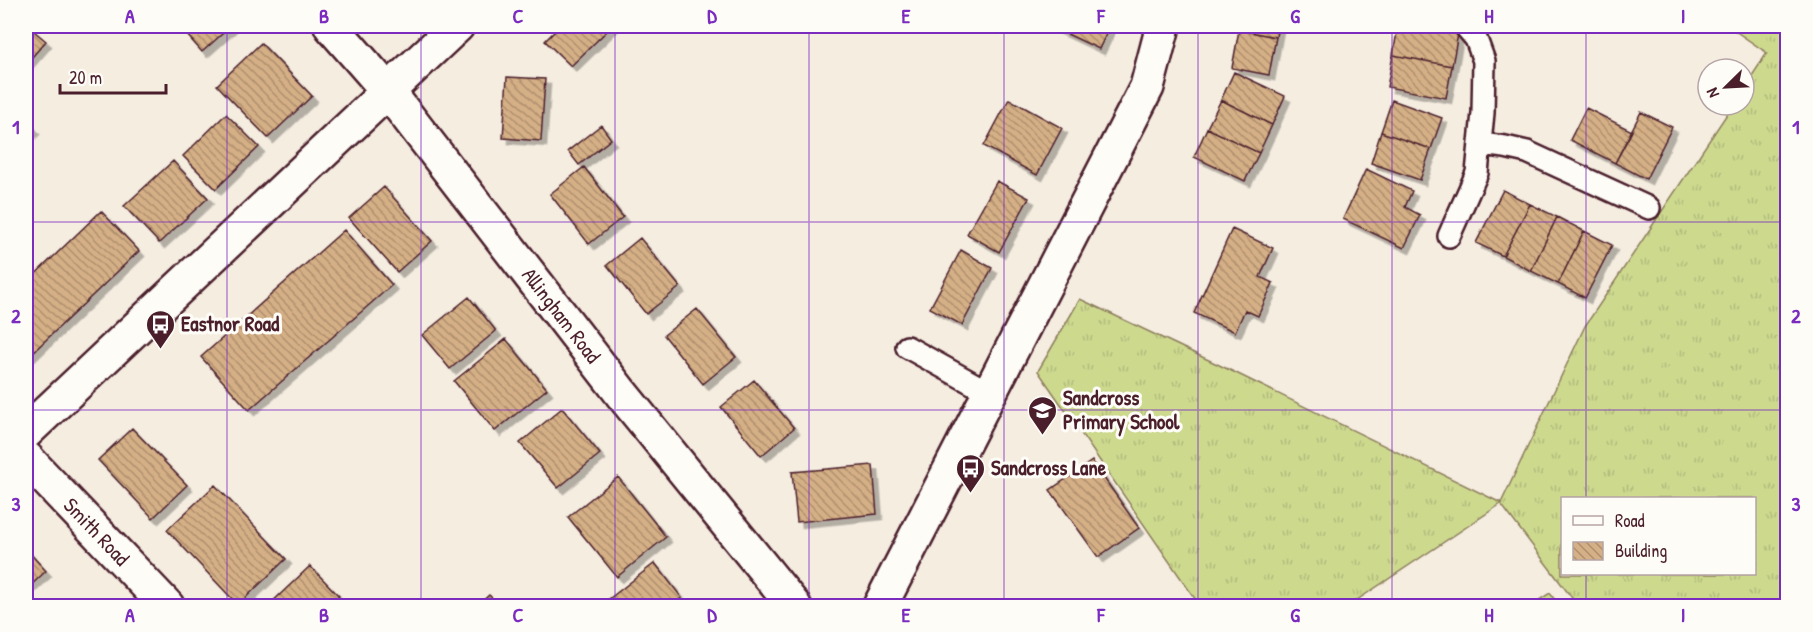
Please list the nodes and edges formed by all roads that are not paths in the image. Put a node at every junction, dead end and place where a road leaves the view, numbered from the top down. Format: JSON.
{"nodes":[{"id":1,"x":331,"y":26,"type":"edge"},
{"id":2,"x":457,"y":26,"type":"edge"},
{"id":3,"x":1163,"y":26,"type":"edge"},
{"id":4,"x":1465,"y":26,"type":"edge"},
{"id":5,"x":387,"y":90,"type":"junction"},
{"id":6,"x":1480,"y":144,"type":"junction"},
{"id":7,"x":1649,"y":208,"type":"dead end"},
{"id":8,"x":1449,"y":236,"type":"dead end"},
{"id":9,"x":907,"y":347,"type":"dead end"},
{"id":10,"x":990,"y":393,"type":"junction"},
{"id":11,"x":26,"y":432,"type":"edge"},
{"id":12,"x":26,"y":458,"type":"edge"},
{"id":13,"x":167,"y":606,"type":"edge"},
{"id":14,"x":794,"y":606,"type":"edge"},
{"id":15,"x":880,"y":606,"type":"edge"}],
"edges":[{"from":1,"to":5,"type":"street","name":"Allingham Road"},
{"from":2,"to":5,"type":"street"},
{"from":3,"to":10,"type":"street"},
{"from":4,"to":6,"type":"lane"},
{"from":5,"to":11,"type":"street"},
{"from":5,"to":14,"type":"street","name":"Allingham Road"},
{"from":6,"to":7,"type":"lane"},
{"from":6,"to":8,"type":"lane"},
{"from":9,"to":10,"type":"lane"},
{"from":10,"to":15,"type":"street"},
{"from":12,"to":13,"type":"street","name":"Smith Road"}]}
